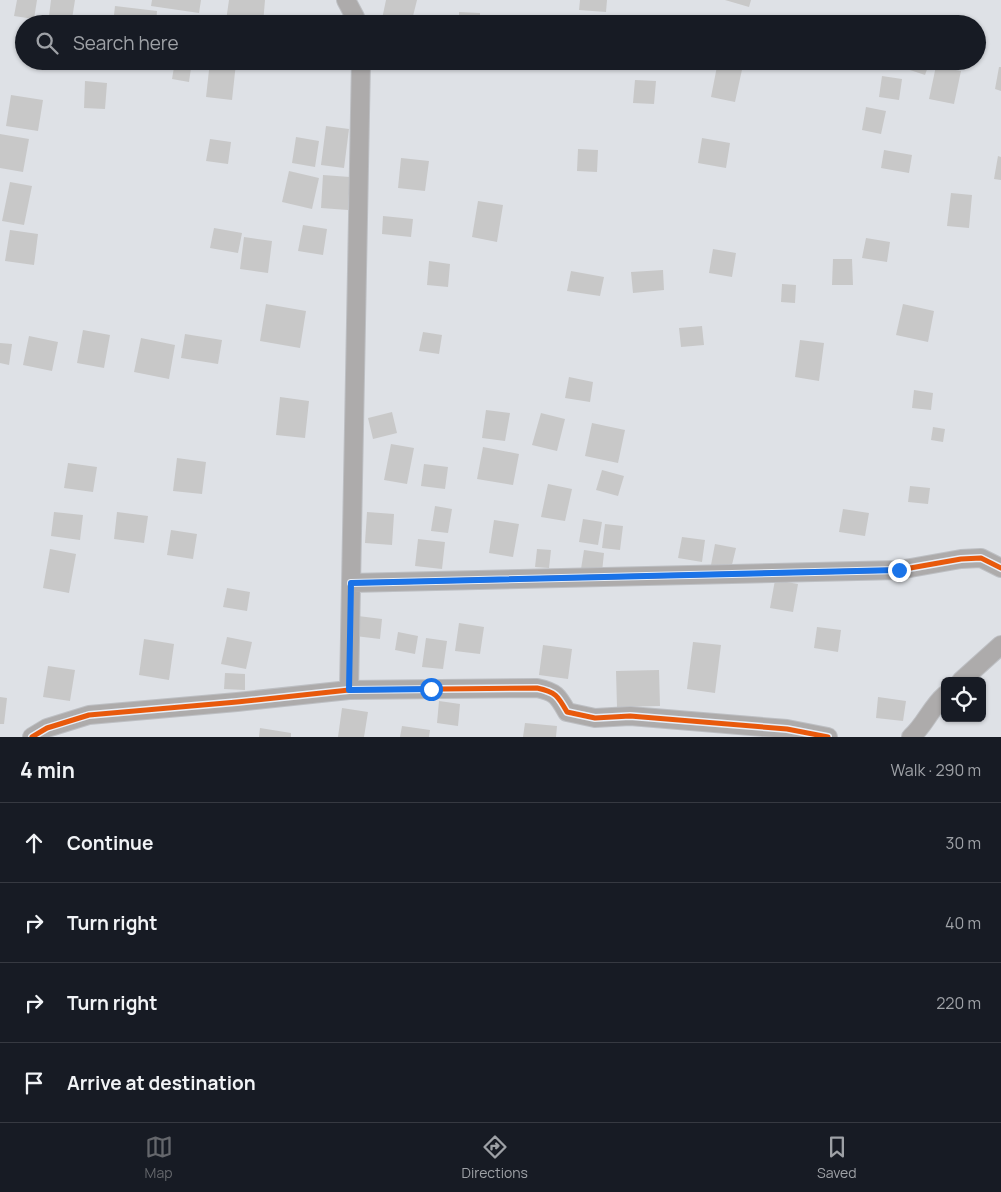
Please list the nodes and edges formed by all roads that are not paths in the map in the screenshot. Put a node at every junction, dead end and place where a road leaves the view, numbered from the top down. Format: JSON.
{"nodes":[{"id":1,"x":346,"y":0,"type":"edge"},
{"id":2,"x":354,"y":15,"type":"edge"},
{"id":3,"x":361,"y":70,"type":"edge"},
{"id":4,"x":1001,"y":568,"type":"edge"},
{"id":5,"x":351,"y":583,"type":"junction"},
{"id":6,"x":1001,"y":645,"type":"edge"},
{"id":7,"x":965,"y":677,"type":"edge"},
{"id":8,"x":349,"y":690,"type":"junction"},
{"id":9,"x":941,"y":698,"type":"edge"},
{"id":10,"x":705,"y":730,"type":"edge"},
{"id":11,"x":32,"y":737,"type":"edge"},
{"id":12,"x":828,"y":737,"type":"edge"},
{"id":13,"x":911,"y":737,"type":"edge"}],
"edges":[{"from":1,"to":2,"type":"street"},
{"from":3,"to":5,"type":"street"},
{"from":4,"to":5,"type":"street"},
{"from":5,"to":8,"type":"street"},
{"from":6,"to":7,"type":"street"},
{"from":8,"to":10,"type":"street"},
{"from":8,"to":11,"type":"street"},
{"from":9,"to":13,"type":"street"},
{"from":10,"to":12,"type":"street"}]}
